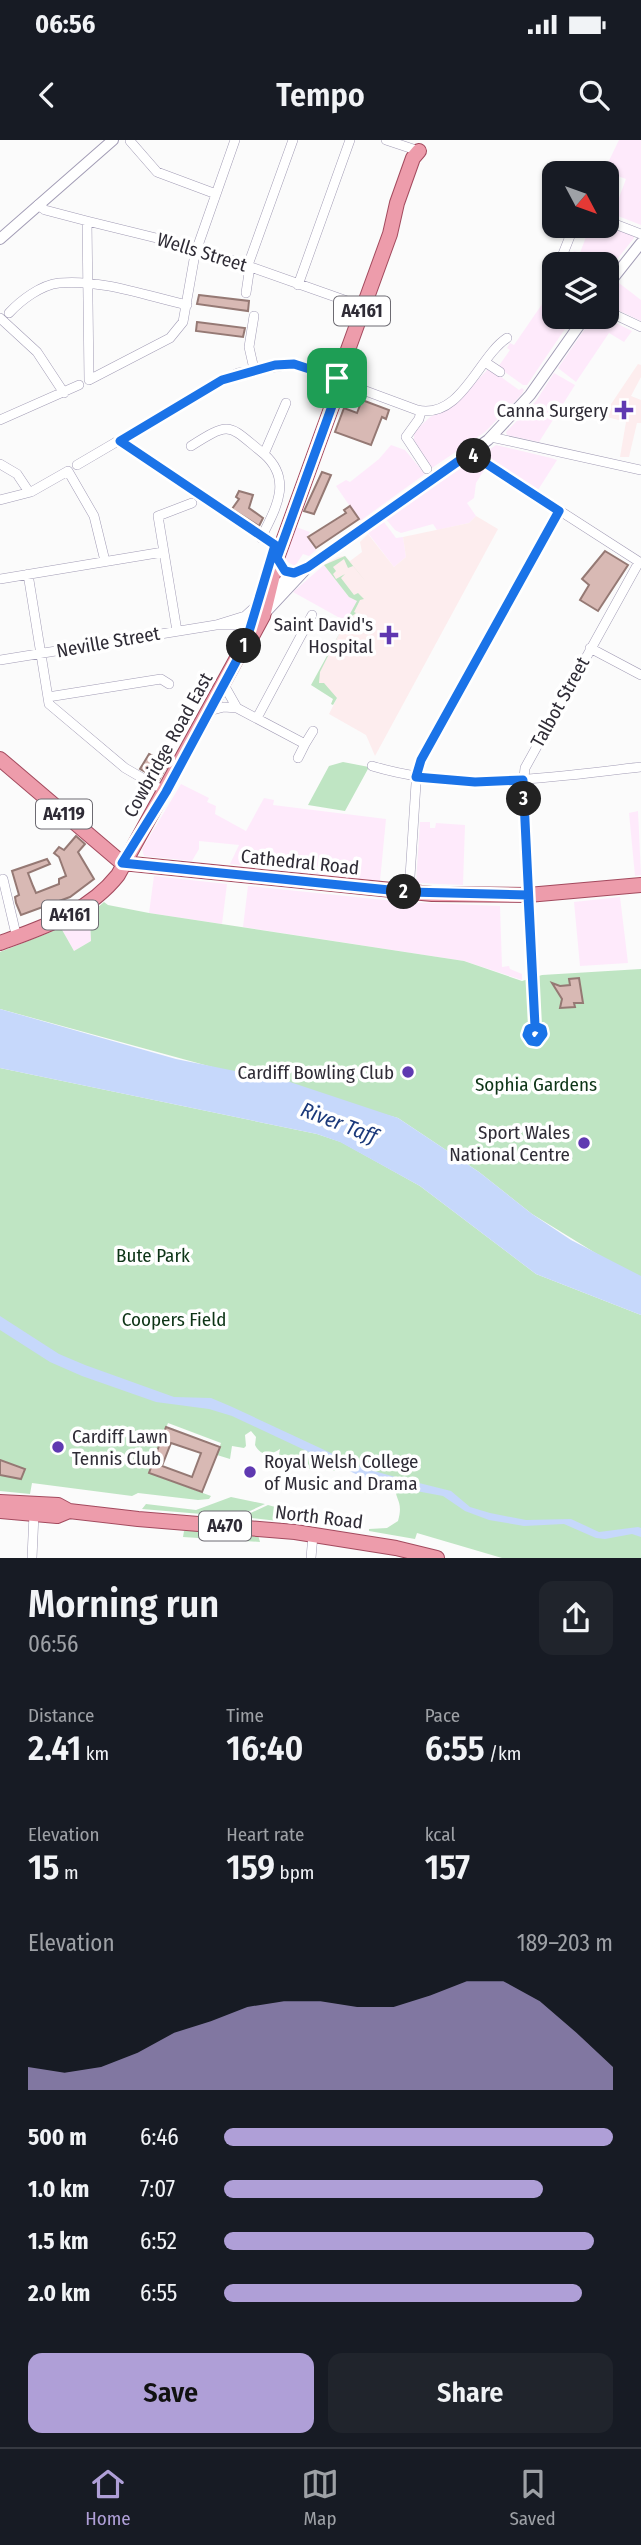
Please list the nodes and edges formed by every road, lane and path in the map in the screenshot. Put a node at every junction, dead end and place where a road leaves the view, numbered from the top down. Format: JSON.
{"nodes":[{"id":1,"x":113,"y":140,"type":"edge"},
{"id":2,"x":234,"y":140,"type":"edge"},
{"id":3,"x":293,"y":140,"type":"edge"},
{"id":4,"x":350,"y":140,"type":"edge"},
{"id":5,"x":386,"y":140,"type":"edge"},
{"id":6,"x":130,"y":141,"type":"edge"},
{"id":7,"x":421,"y":146,"type":"edge"},
{"id":8,"x":216,"y":194,"type":"junction"},
{"id":9,"x":38,"y":205,"type":"junction"},
{"id":10,"x":87,"y":221,"type":"junction"},
{"id":11,"x":620,"y":226,"type":"edge"},
{"id":12,"x":641,"y":234,"type":"edge"},
{"id":13,"x":0,"y":239,"type":"edge"},
{"id":14,"x":641,"y":243,"type":"edge"},
{"id":15,"x":197,"y":248,"type":"junction"},
{"id":16,"x":249,"y":266,"type":"junction"},
{"id":17,"x":619,"y":271,"type":"edge"},
{"id":18,"x":87,"y":283,"type":"junction"},
{"id":19,"x":298,"y":285,"type":"junction"},
{"id":20,"x":246,"y":293,"type":"dead end"},
{"id":21,"x":187,"y":305,"type":"junction"},
{"id":22,"x":363,"y":307,"type":"junction"},
{"id":23,"x":4,"y":315,"type":"edge"},
{"id":24,"x":254,"y":316,"type":"dead end"},
{"id":25,"x":619,"y":317,"type":"edge"},
{"id":26,"x":641,"y":327,"type":"edge"},
{"id":27,"x":576,"y":329,"type":"edge"},
{"id":28,"x":507,"y":338,"type":"dead end"},
{"id":29,"x":485,"y":362,"type":"junction"},
{"id":30,"x":254,"y":369,"type":"junction"},
{"id":31,"x":499,"y":372,"type":"dead end"},
{"id":32,"x":336,"y":382,"type":"junction"},
{"id":33,"x":79,"y":385,"type":"dead end"},
{"id":34,"x":64,"y":393,"type":"junction"},
{"id":35,"x":286,"y":403,"type":"dead end"},
{"id":36,"x":421,"y":411,"type":"junction"},
{"id":37,"x":0,"y":419,"type":"edge"},
{"id":38,"x":491,"y":437,"type":"junction"},
{"id":39,"x":120,"y":441,"type":"junction"},
{"id":40,"x":191,"y":446,"type":"dead end"},
{"id":41,"x":470,"y":453,"type":"junction"},
{"id":42,"x":264,"y":454,"type":"junction"},
{"id":43,"x":0,"y":464,"type":"edge"},
{"id":44,"x":77,"y":465,"type":"dead end"},
{"id":45,"x":427,"y":470,"type":"dead end"},
{"id":46,"x":641,"y":470,"type":"edge"},
{"id":47,"x":29,"y":492,"type":"junction"},
{"id":48,"x":0,"y":500,"type":"edge"},
{"id":49,"x":192,"y":503,"type":"dead end"},
{"id":50,"x":559,"y":511,"type":"junction"},
{"id":51,"x":261,"y":538,"type":"junction"},
{"id":52,"x":277,"y":550,"type":"junction"},
{"id":53,"x":163,"y":552,"type":"junction"},
{"id":54,"x":105,"y":561,"type":"junction"},
{"id":55,"x":640,"y":563,"type":"edge"},
{"id":56,"x":308,"y":567,"type":"junction"},
{"id":57,"x":294,"y":573,"type":"junction"},
{"id":58,"x":28,"y":574,"type":"junction"},
{"id":59,"x":0,"y":579,"type":"edge"},
{"id":60,"x":267,"y":595,"type":"junction"},
{"id":61,"x":312,"y":615,"type":"dead end"},
{"id":62,"x":257,"y":616,"type":"junction"},
{"id":63,"x":216,"y":625,"type":"junction"},
{"id":64,"x":177,"y":631,"type":"junction"},
{"id":65,"x":590,"y":648,"type":"junction"},
{"id":66,"x":40,"y":654,"type":"junction"},
{"id":67,"x":0,"y":660,"type":"edge"},
{"id":68,"x":641,"y":675,"type":"edge"},
{"id":69,"x":169,"y":684,"type":"dead end"},
{"id":70,"x":224,"y":685,"type":"junction"},
{"id":71,"x":48,"y":697,"type":"junction"},
{"id":72,"x":237,"y":708,"type":"junction"},
{"id":73,"x":209,"y":711,"type":"junction"},
{"id":74,"x":257,"y":718,"type":"junction"},
{"id":75,"x":313,"y":731,"type":"dead end"},
{"id":76,"x":305,"y":744,"type":"junction"},
{"id":77,"x":298,"y":758,"type":"dead end"},
{"id":78,"x":2,"y":762,"type":"edge"},
{"id":79,"x":527,"y":764,"type":"junction"},
{"id":80,"x":372,"y":766,"type":"dead end"},
{"id":81,"x":641,"y":767,"type":"edge"},
{"id":82,"x":416,"y":777,"type":"junction"},
{"id":83,"x":537,"y":779,"type":"junction"},
{"id":84,"x":523,"y":780,"type":"junction"},
{"id":85,"x":156,"y":786,"type":"dead end"},
{"id":86,"x":122,"y":863,"type":"junction"},
{"id":87,"x":2,"y":873,"type":"edge"},
{"id":88,"x":641,"y":885,"type":"edge"},
{"id":89,"x":409,"y":892,"type":"junction"},
{"id":90,"x":528,"y":895,"type":"junction"},
{"id":91,"x":15,"y":930,"type":"junction"},
{"id":92,"x":0,"y":936,"type":"edge"},
{"id":93,"x":0,"y":943,"type":"edge"},
{"id":94,"x":535,"y":1026,"type":"junction"},
{"id":95,"x":0,"y":1502,"type":"edge"},
{"id":96,"x":0,"y":1511,"type":"edge"},
{"id":97,"x":69,"y":1511,"type":"junction"},
{"id":98,"x":34,"y":1514,"type":"junction"},
{"id":99,"x":313,"y":1535,"type":"junction"},
{"id":100,"x":32,"y":1558,"type":"edge"},
{"id":101,"x":311,"y":1558,"type":"edge"},
{"id":102,"x":437,"y":1558,"type":"edge"}],
"edges":[{"from":1,"to":9,"type":"street"},
{"from":2,"to":8,"type":"street"},
{"from":3,"to":16,"type":"street"},
{"from":4,"to":19,"type":"street"},
{"from":5,"to":7,"type":"street"},
{"from":6,"to":8,"type":"street"},
{"from":7,"to":22,"type":"main road","number":"A4161"},
{"from":8,"to":15,"type":"street"},
{"from":9,"to":10,"type":"street","name":"Wells Street"},
{"from":9,"to":13,"type":"street"},
{"from":10,"to":15,"type":"street","name":"Wells Street"},
{"from":10,"to":18,"type":"street"},
{"from":11,"to":12,"type":"street"},
{"from":14,"to":17,"type":"street"},
{"from":15,"to":16,"type":"street","name":"Wells Street"},
{"from":15,"to":21,"type":"street"},
{"from":16,"to":19,"type":"street","name":"Wells Street"},
{"from":16,"to":20,"type":"street"},
{"from":18,"to":21,"type":"street"},
{"from":18,"to":21,"type":"street"},
{"from":18,"to":23,"type":"street"},
{"from":19,"to":22,"type":"street","name":"Wells Street"},
{"from":22,"to":32,"type":"main road","number":"A4161"},
{"from":23,"to":34,"type":"street"},
{"from":24,"to":30,"type":"street"},
{"from":25,"to":26,"type":"street"},
{"from":27,"to":38,"type":"street","name":"Cowbridge Road East"},
{"from":28,"to":29,"type":"street"},
{"from":29,"to":31,"type":"street"},
{"from":29,"to":36,"type":"street"},
{"from":30,"to":32,"type":"street"},
{"from":30,"to":39,"type":"street"},
{"from":32,"to":36,"type":"street"},
{"from":32,"to":52,"type":"main road","number":"A4161"},
{"from":33,"to":34,"type":"street"},
{"from":34,"to":37,"type":"street"},
{"from":35,"to":42,"type":"street"},
{"from":36,"to":45,"type":"street"},
{"from":38,"to":41,"type":"street","name":"Cowbridge Road East"},
{"from":38,"to":46,"type":"street"},
{"from":39,"to":44,"type":"street"},
{"from":39,"to":51,"type":"street"},
{"from":40,"to":42,"type":"street"},
{"from":41,"to":50,"type":"street"},
{"from":41,"to":56,"type":"street","name":"Cowbridge Road East"},
{"from":42,"to":51,"type":"street"},
{"from":43,"to":47,"type":"street"},
{"from":47,"to":48,"type":"street"},
{"from":47,"to":54,"type":"street"},
{"from":49,"to":53,"type":"street"},
{"from":50,"to":55,"type":"street"},
{"from":50,"to":82,"type":"street"},
{"from":51,"to":52,"type":"street"},
{"from":52,"to":57,"type":"street"},
{"from":52,"to":60,"type":"main road","number":"A4161"},
{"from":52,"to":62,"type":"main road","number":"A4161"},
{"from":53,"to":54,"type":"street"},
{"from":53,"to":64,"type":"street"},
{"from":54,"to":58,"type":"street"},
{"from":55,"to":65,"type":"street","name":"Talbot Street"},
{"from":56,"to":57,"type":"street","name":"Cowbridge Road East"},
{"from":56,"to":62,"type":"street","name":"Cowbridge Road East"},
{"from":57,"to":60,"type":"street","name":"Cowbridge Road East"},
{"from":58,"to":59,"type":"street"},
{"from":58,"to":66,"type":"street"},
{"from":60,"to":62,"type":"main road","number":"A4161"},
{"from":61,"to":74,"type":"street"},
{"from":62,"to":63,"type":"street","name":"Neville Street"},
{"from":62,"to":63,"type":"street","name":"Neville Street"},
{"from":62,"to":70,"type":"main road","name":"Cowbridge Road East","number":"A4161"},
{"from":63,"to":64,"type":"street","name":"Neville Street"},
{"from":64,"to":66,"type":"street","name":"Neville Street"},
{"from":65,"to":68,"type":"street"},
{"from":65,"to":79,"type":"street","name":"Talbot Street"},
{"from":66,"to":67,"type":"street","name":"Neville Street"},
{"from":66,"to":71,"type":"street"},
{"from":69,"to":71,"type":"street"},
{"from":70,"to":72,"type":"street"},
{"from":70,"to":73,"type":"main road","name":"Cowbridge Road East","number":"A4161"},
{"from":71,"to":85,"type":"street"},
{"from":72,"to":73,"type":"street"},
{"from":72,"to":74,"type":"street"},
{"from":73,"to":86,"type":"main road","name":"Cowbridge Road East","number":"A4161"},
{"from":74,"to":76,"type":"street"},
{"from":75,"to":76,"type":"street"},
{"from":76,"to":77,"type":"street"},
{"from":78,"to":86,"type":"main road","number":"A4119"},
{"from":79,"to":83,"type":"street"},
{"from":79,"to":84,"type":"street","name":"Talbot Street"},
{"from":80,"to":82,"type":"street"},
{"from":81,"to":83,"type":"street"},
{"from":82,"to":84,"type":"street"},
{"from":82,"to":89,"type":"street"},
{"from":83,"to":84,"type":"street"},
{"from":84,"to":90,"type":"street","name":"Talbot Street"},
{"from":86,"to":89,"type":"main road","name":"Cathedral Road"},
{"from":86,"to":91,"type":"main road","name":"Cowbridge Road East","number":"A4161"},
{"from":86,"to":93,"type":"main road","name":"Cowbridge Road East","number":"A4161"},
{"from":87,"to":91,"type":"street"},
{"from":88,"to":90,"type":"main road","name":"Cathedral Road"},
{"from":89,"to":90,"type":"main road","name":"Cathedral Road"},
{"from":90,"to":94,"type":"street","name":"Talbot Street"},
{"from":91,"to":92,"type":"main road","name":"Cowbridge Road East","number":"A4161"},
{"from":94,"to":94,"type":"street"},
{"from":95,"to":97,"type":"main road","name":"North Road","number":"A470"},
{"from":96,"to":98,"type":"main road","name":"North Road","number":"A470"},
{"from":97,"to":98,"type":"main road","name":"North Road","number":"A470"},
{"from":97,"to":99,"type":"main road","name":"North Road","number":"A470"},
{"from":98,"to":100,"type":"street"},
{"from":99,"to":101,"type":"street"},
{"from":99,"to":102,"type":"main road","name":"North Road","number":"A470"}]}
